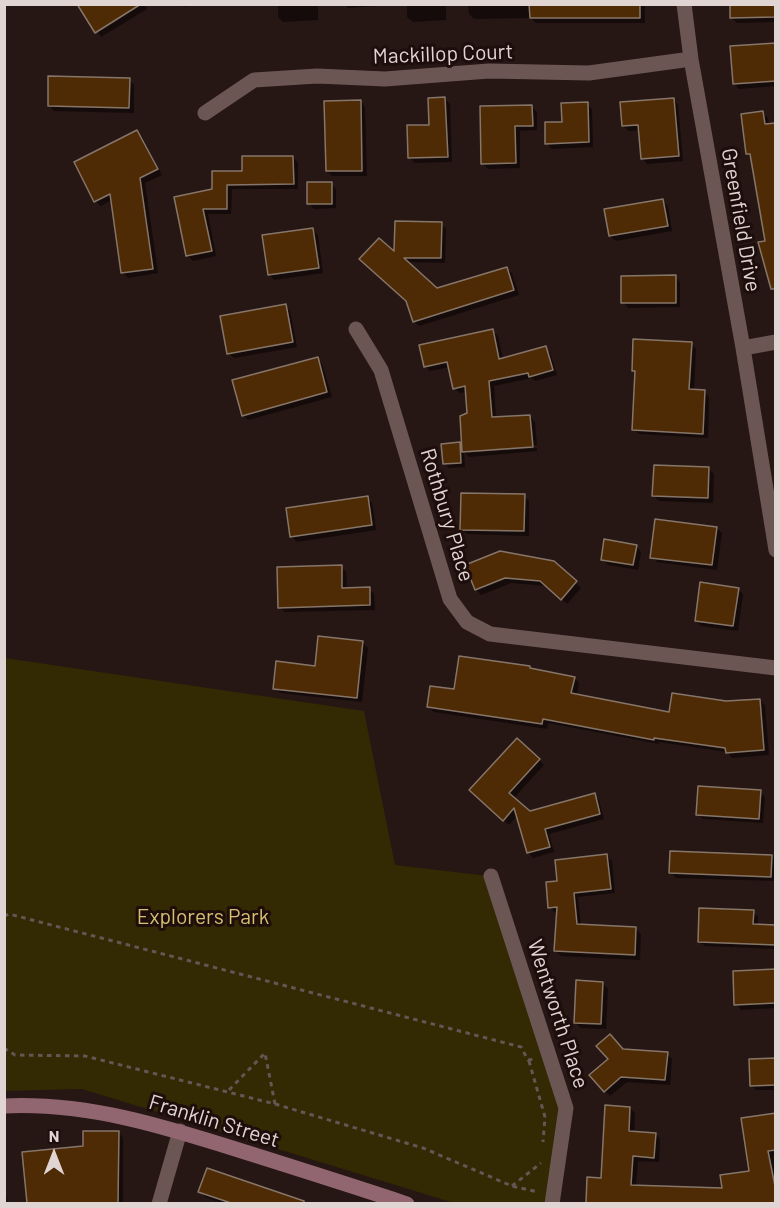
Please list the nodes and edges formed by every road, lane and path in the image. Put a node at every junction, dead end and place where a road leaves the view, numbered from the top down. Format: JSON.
{"nodes":[{"id":1,"x":684,"y":4,"type":"edge"},
{"id":2,"x":691,"y":59,"type":"junction"},
{"id":3,"x":205,"y":113,"type":"dead end"},
{"id":4,"x":356,"y":329,"type":"dead end"},
{"id":5,"x":776,"y":342,"type":"edge"},
{"id":6,"x":743,"y":348,"type":"junction"},
{"id":7,"x":776,"y":549,"type":"edge"},
{"id":8,"x":776,"y":668,"type":"edge"},
{"id":9,"x":491,"y":876,"type":"dead end"},
{"id":10,"x":4,"y":916,"type":"edge"},
{"id":11,"x":4,"y":1048,"type":"edge"},
{"id":12,"x":550,"y":1057,"type":"junction"},
{"id":13,"x":528,"y":1060,"type":"junction"},
{"id":14,"x":228,"y":1091,"type":"junction"},
{"id":15,"x":275,"y":1104,"type":"junction"},
{"id":16,"x":4,"y":1106,"type":"edge"},
{"id":17,"x":180,"y":1131,"type":"junction"},
{"id":18,"x":543,"y":1151,"type":"dead end"},
{"id":19,"x":542,"y":1162,"type":"dead end"},
{"id":20,"x":512,"y":1186,"type":"junction"},
{"id":21,"x":552,"y":1199,"type":"edge"},
{"id":22,"x":159,"y":1203,"type":"edge"},
{"id":23,"x":406,"y":1203,"type":"edge"}],
"edges":[{"from":1,"to":2,"type":"street","name":"Greenfield Drive"},
{"from":2,"to":3,"type":"street","name":"Mackillop Court"},
{"from":2,"to":6,"type":"street","name":"Greenfield Drive"},
{"from":4,"to":8,"type":"street","name":"Rothbury Place"},
{"from":5,"to":6,"type":"street"},
{"from":6,"to":7,"type":"street","name":"Greenfield Drive"},
{"from":9,"to":12,"type":"street","name":"Wentworth Place"},
{"from":10,"to":13,"type":"path"},
{"from":11,"to":14,"type":"path"},
{"from":12,"to":13,"type":"path"},
{"from":12,"to":21,"type":"street","name":"Wentworth Place"},
{"from":13,"to":18,"type":"path"},
{"from":14,"to":15,"type":"path"},
{"from":14,"to":15,"type":"path"},
{"from":15,"to":20,"type":"path"},
{"from":16,"to":17,"type":"street","name":"Franklin Street"},
{"from":17,"to":22,"type":"street"},
{"from":17,"to":23,"type":"street","name":"Franklin Street"},
{"from":19,"to":20,"type":"path"},
{"from":20,"to":21,"type":"path"}]}
